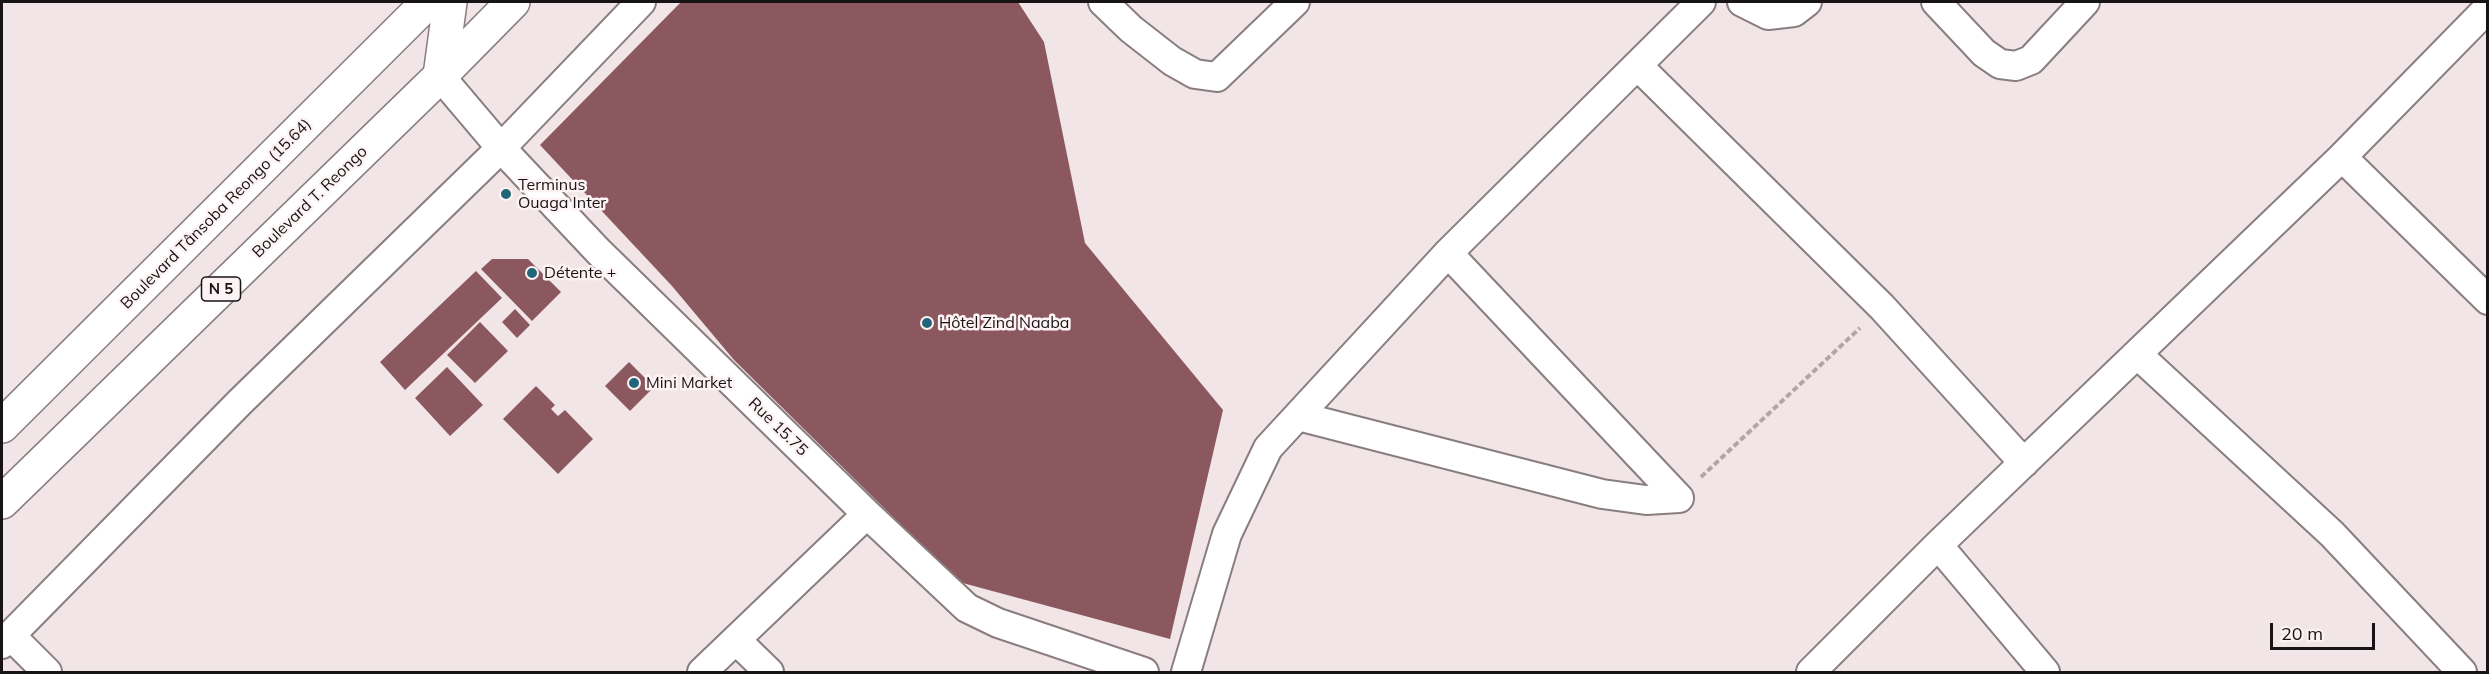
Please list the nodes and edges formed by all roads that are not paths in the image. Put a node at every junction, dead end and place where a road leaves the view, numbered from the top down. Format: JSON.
{"nodes":[{"id":1,"x":429,"y":2,"type":"edge"},
{"id":2,"x":450,"y":2,"type":"edge"},
{"id":3,"x":513,"y":2,"type":"edge"},
{"id":4,"x":641,"y":2,"type":"edge"},
{"id":5,"x":1103,"y":2,"type":"edge"},
{"id":6,"x":1295,"y":2,"type":"edge"},
{"id":7,"x":1701,"y":2,"type":"edge"},
{"id":8,"x":1742,"y":2,"type":"edge"},
{"id":9,"x":1807,"y":2,"type":"edge"},
{"id":10,"x":1936,"y":2,"type":"edge"},
{"id":11,"x":2085,"y":2,"type":"edge"},
{"id":12,"x":2487,"y":8,"type":"edge"},
{"id":13,"x":1638,"y":66,"type":"junction"},
{"id":14,"x":440,"y":76,"type":"junction"},
{"id":15,"x":501,"y":148,"type":"junction"},
{"id":16,"x":2342,"y":157,"type":"junction"},
{"id":17,"x":1448,"y":253,"type":"junction"},
{"id":18,"x":2487,"y":300,"type":"edge"},
{"id":19,"x":2137,"y":354,"type":"junction"},
{"id":20,"x":1298,"y":416,"type":"junction"},
{"id":21,"x":2,"y":426,"type":"edge"},
{"id":22,"x":2024,"y":463,"type":"junction"},
{"id":23,"x":2,"y":502,"type":"edge"},
{"id":24,"x":867,"y":514,"type":"junction"},
{"id":25,"x":1938,"y":545,"type":"junction"},
{"id":26,"x":6,"y":639,"type":"edge"},
{"id":27,"x":736,"y":640,"type":"junction"},
{"id":28,"x":47,"y":672,"type":"edge"},
{"id":29,"x":702,"y":672,"type":"edge"},
{"id":30,"x":769,"y":672,"type":"edge"},
{"id":31,"x":1144,"y":672,"type":"edge"},
{"id":32,"x":1186,"y":672,"type":"edge"},
{"id":33,"x":1811,"y":672,"type":"edge"},
{"id":34,"x":2045,"y":672,"type":"edge"},
{"id":35,"x":2462,"y":672,"type":"edge"}],
"edges":[{"from":1,"to":21,"type":"main road","name":"Boulevard Tânsoba Reongo (15.64)"},
{"from":2,"to":14,"type":"main road"},
{"from":3,"to":14,"type":"main road","name":"Boulevard T. Reongo","number":"N 5"},
{"from":4,"to":15,"type":"street"},
{"from":5,"to":6,"type":"street"},
{"from":7,"to":13,"type":"street"},
{"from":8,"to":9,"type":"street"},
{"from":10,"to":11,"type":"street"},
{"from":12,"to":16,"type":"street"},
{"from":13,"to":17,"type":"street"},
{"from":13,"to":22,"type":"street"},
{"from":14,"to":15,"type":"street","name":"Rue 15.75"},
{"from":14,"to":23,"type":"main road","name":"Boulevard T. Reongo","number":"N 5"},
{"from":15,"to":24,"type":"street","name":"Rue 15.75"},
{"from":15,"to":26,"type":"street"},
{"from":16,"to":18,"type":"street"},
{"from":16,"to":19,"type":"street"},
{"from":17,"to":20,"type":"street"},
{"from":17,"to":20,"type":"street"},
{"from":19,"to":22,"type":"street"},
{"from":19,"to":35,"type":"street"},
{"from":20,"to":32,"type":"street"},
{"from":22,"to":25,"type":"street"},
{"from":24,"to":27,"type":"street"},
{"from":24,"to":31,"type":"street","name":"Rue 15.75"},
{"from":25,"to":33,"type":"street"},
{"from":25,"to":34,"type":"street"},
{"from":26,"to":28,"type":"street"},
{"from":27,"to":29,"type":"street"},
{"from":27,"to":30,"type":"street"}]}
